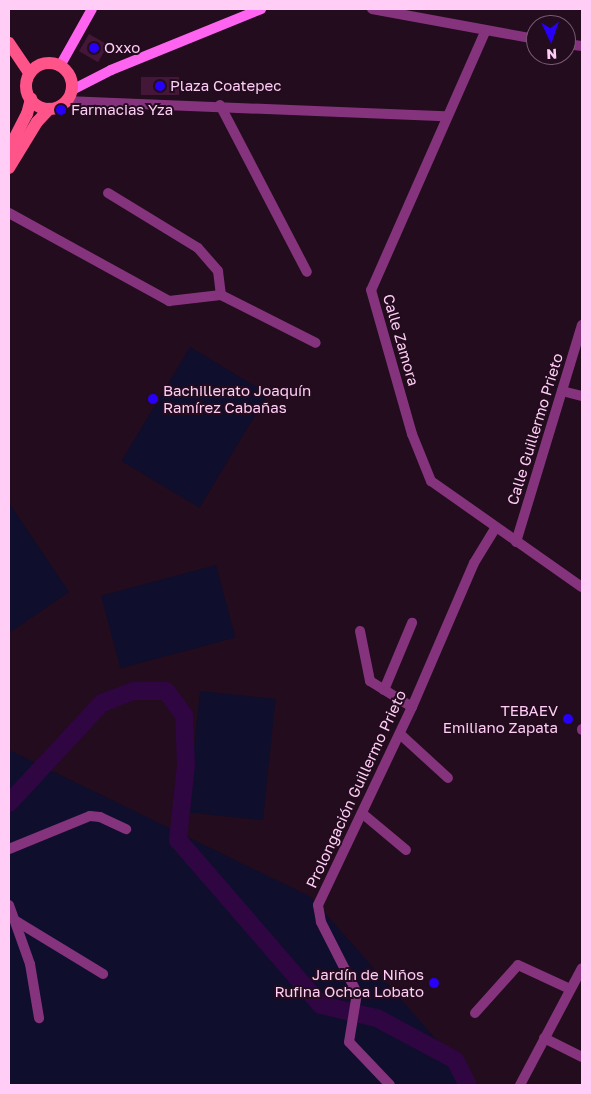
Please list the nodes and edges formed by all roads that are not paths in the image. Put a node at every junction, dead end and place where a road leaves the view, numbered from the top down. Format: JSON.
{"nodes":[{"id":1,"x":92,"y":9,"type":"edge"},
{"id":2,"x":261,"y":9,"type":"edge"},
{"id":3,"x":372,"y":9,"type":"edge"},
{"id":4,"x":485,"y":32,"type":"junction"},
{"id":5,"x":526,"y":38,"type":"edge"},
{"id":6,"x":9,"y":43,"type":"edge"},
{"id":7,"x":60,"y":66,"type":"junction"},
{"id":8,"x":30,"y":74,"type":"junction"},
{"id":9,"x":69,"y":96,"type":"junction"},
{"id":10,"x":31,"y":99,"type":"junction"},
{"id":11,"x":220,"y":105,"type":"junction"},
{"id":12,"x":49,"y":109,"type":"junction"},
{"id":13,"x":445,"y":116,"type":"junction"},
{"id":14,"x":9,"y":149,"type":"edge"},
{"id":15,"x":9,"y":168,"type":"edge"},
{"id":16,"x":108,"y":193,"type":"dead end"},
{"id":17,"x":9,"y":213,"type":"edge"},
{"id":18,"x":307,"y":272,"type":"dead end"},
{"id":19,"x":221,"y":295,"type":"junction"},
{"id":20,"x":582,"y":325,"type":"edge"},
{"id":21,"x":316,"y":343,"type":"dead end"},
{"id":22,"x":562,"y":391,"type":"junction"},
{"id":23,"x":582,"y":396,"type":"edge"},
{"id":24,"x":496,"y":527,"type":"junction"},
{"id":25,"x":516,"y":542,"type":"junction"},
{"id":26,"x":582,"y":587,"type":"edge"},
{"id":27,"x":412,"y":623,"type":"dead end"},
{"id":28,"x":360,"y":631,"type":"dead end"},
{"id":29,"x":384,"y":690,"type":"junction"},
{"id":30,"x":412,"y":707,"type":"junction"},
{"id":31,"x":400,"y":734,"type":"junction"},
{"id":32,"x":448,"y":778,"type":"dead end"},
{"id":33,"x":363,"y":814,"type":"junction"},
{"id":34,"x":126,"y":829,"type":"dead end"},
{"id":35,"x":9,"y":848,"type":"edge"},
{"id":36,"x":406,"y":850,"type":"dead end"},
{"id":37,"x":9,"y":905,"type":"edge"},
{"id":38,"x":16,"y":921,"type":"junction"},
{"id":39,"x":582,"y":968,"type":"edge"},
{"id":40,"x":103,"y":974,"type":"dead end"},
{"id":41,"x":570,"y":989,"type":"junction"},
{"id":42,"x":475,"y":1013,"type":"dead end"},
{"id":43,"x":39,"y":1018,"type":"dead end"},
{"id":44,"x":544,"y":1038,"type":"junction"},
{"id":45,"x":582,"y":1057,"type":"edge"},
{"id":46,"x":390,"y":1085,"type":"edge"},
{"id":47,"x":520,"y":1085,"type":"edge"}],
"edges":[{"from":1,"to":7,"type":"main road"},
{"from":2,"to":9,"type":"main road"},
{"from":3,"to":4,"type":"street"},
{"from":4,"to":5,"type":"street"},
{"from":4,"to":13,"type":"street","name":"Calle Zamora"},
{"from":6,"to":8,"type":"main road"},
{"from":7,"to":8,"type":"main road"},
{"from":7,"to":9,"type":"main road"},
{"from":8,"to":10,"type":"main road"},
{"from":9,"to":11,"type":"street"},
{"from":9,"to":12,"type":"main road"},
{"from":10,"to":12,"type":"main road"},
{"from":10,"to":14,"type":"main road"},
{"from":11,"to":13,"type":"street"},
{"from":11,"to":18,"type":"street"},
{"from":12,"to":15,"type":"main road"},
{"from":13,"to":24,"type":"street","name":"Calle Zamora"},
{"from":16,"to":19,"type":"street"},
{"from":17,"to":19,"type":"street"},
{"from":19,"to":21,"type":"street"},
{"from":20,"to":22,"type":"street","name":"Calle Guillermo Prieto"},
{"from":22,"to":23,"type":"street"},
{"from":22,"to":25,"type":"street","name":"Calle Guillermo Prieto"},
{"from":24,"to":25,"type":"street","name":"Calle Zamora"},
{"from":24,"to":30,"type":"street","name":"Prolongación Guillermo Prieto"},
{"from":25,"to":26,"type":"street","name":"Calle Zamora"},
{"from":27,"to":29,"type":"street"},
{"from":28,"to":29,"type":"street"},
{"from":29,"to":30,"type":"street"},
{"from":30,"to":31,"type":"street","name":"Prolongación Guillermo Prieto"},
{"from":31,"to":32,"type":"street"},
{"from":31,"to":33,"type":"street","name":"Prolongación Guillermo Prieto"},
{"from":33,"to":36,"type":"street"},
{"from":33,"to":46,"type":"street","name":"Prolongación Guillermo Prieto"},
{"from":34,"to":35,"type":"street"},
{"from":37,"to":38,"type":"street"},
{"from":38,"to":40,"type":"street"},
{"from":38,"to":43,"type":"street"},
{"from":39,"to":41,"type":"street"},
{"from":41,"to":42,"type":"street"},
{"from":41,"to":44,"type":"street"},
{"from":44,"to":45,"type":"street"},
{"from":44,"to":47,"type":"street"}]}
